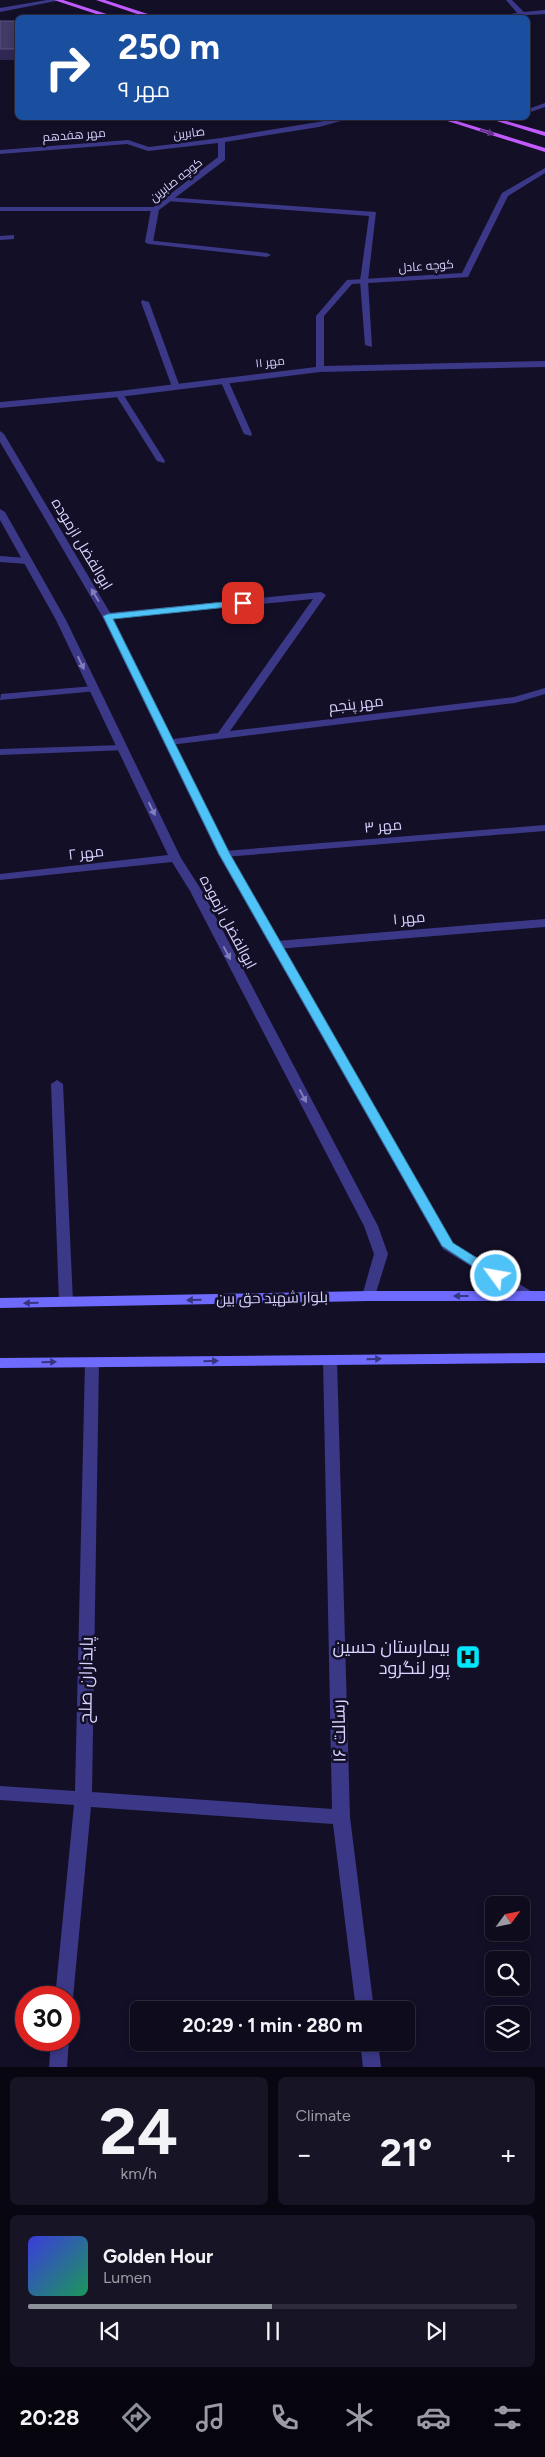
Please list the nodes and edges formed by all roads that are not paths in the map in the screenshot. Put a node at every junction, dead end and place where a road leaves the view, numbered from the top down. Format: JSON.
{"nodes":[{"id":1,"x":57,"y":0,"type":"edge"},
{"id":2,"x":99,"y":0,"type":"edge"},
{"id":3,"x":509,"y":0,"type":"edge"},
{"id":4,"x":0,"y":10,"type":"edge"},
{"id":5,"x":545,"y":12,"type":"edge"},
{"id":6,"x":522,"y":14,"type":"junction"},
{"id":7,"x":106,"y":15,"type":"edge"},
{"id":8,"x":147,"y":15,"type":"edge"},
{"id":9,"x":512,"y":15,"type":"edge"},
{"id":10,"x":545,"y":105,"type":"edge"},
{"id":11,"x":530,"y":110,"type":"edge"},
{"id":12,"x":340,"y":120,"type":"edge"},
{"id":13,"x":448,"y":120,"type":"edge"},
{"id":14,"x":497,"y":120,"type":"edge"},
{"id":15,"x":504,"y":120,"type":"edge"},
{"id":16,"x":501,"y":121,"type":"junction"},
{"id":17,"x":545,"y":134,"type":"edge"},
{"id":18,"x":221,"y":140,"type":"junction"},
{"id":19,"x":148,"y":148,"type":"joint"},
{"id":20,"x":545,"y":150,"type":"edge"},
{"id":21,"x":0,"y":152,"type":"edge"},
{"id":22,"x":545,"y":170,"type":"edge"},
{"id":23,"x":167,"y":200,"type":"junction"},
{"id":24,"x":0,"y":208,"type":"edge"},
{"id":25,"x":155,"y":209,"type":"junction"},
{"id":26,"x":11,"y":237,"type":"dead end"},
{"id":27,"x":0,"y":238,"type":"edge"},
{"id":28,"x":267,"y":255,"type":"dead end"},
{"id":29,"x":364,"y":282,"type":"junction"},
{"id":30,"x":145,"y":302,"type":"dead end"},
{"id":31,"x":369,"y":346,"type":"dead end"},
{"id":32,"x":545,"y":364,"type":"edge"},
{"id":33,"x":320,"y":370,"type":"junction"},
{"id":34,"x":224,"y":380,"type":"junction"},
{"id":35,"x":176,"y":387,"type":"junction"},
{"id":36,"x":119,"y":394,"type":"junction"},
{"id":37,"x":0,"y":405,"type":"edge"},
{"id":38,"x":0,"y":434,"type":"edge"},
{"id":39,"x":248,"y":434,"type":"dead end"},
{"id":40,"x":162,"y":461,"type":"dead end"},
{"id":41,"x":0,"y":512,"type":"edge"},
{"id":42,"x":0,"y":559,"type":"edge"},
{"id":43,"x":27,"y":561,"type":"junction"},
{"id":44,"x":108,"y":616,"type":"junction"},
{"id":45,"x":93,"y":689,"type":"junction"},
{"id":46,"x":545,"y":691,"type":"edge"},
{"id":47,"x":1,"y":697,"type":"edge"},
{"id":48,"x":223,"y":734,"type":"junction"},
{"id":49,"x":170,"y":742,"type":"junction"},
{"id":50,"x":122,"y":748,"type":"junction"},
{"id":51,"x":0,"y":752,"type":"edge"},
{"id":52,"x":545,"y":828,"type":"edge"},
{"id":53,"x":224,"y":854,"type":"junction"},
{"id":54,"x":175,"y":858,"type":"junction"},
{"id":55,"x":0,"y":877,"type":"edge"},
{"id":56,"x":545,"y":923,"type":"edge"},
{"id":57,"x":277,"y":945,"type":"junction"},
{"id":58,"x":57,"y":1084,"type":"dead end"},
{"id":59,"x":368,"y":1296,"type":"junction"},
{"id":60,"x":529,"y":1296,"type":"junction"},
{"id":61,"x":545,"y":1296,"type":"edge"},
{"id":62,"x":66,"y":1302,"type":"junction"},
{"id":63,"x":0,"y":1303,"type":"edge"},
{"id":64,"x":545,"y":1358,"type":"edge"},
{"id":65,"x":330,"y":1360,"type":"junction"},
{"id":66,"x":92,"y":1362,"type":"junction"},
{"id":67,"x":0,"y":1363,"type":"edge"},
{"id":68,"x":0,"y":1792,"type":"edge"},
{"id":69,"x":83,"y":1798,"type":"junction"},
{"id":70,"x":341,"y":1817,"type":"junction"},
{"id":71,"x":65,"y":1986,"type":"edge"},
{"id":72,"x":364,"y":2001,"type":"edge"},
{"id":73,"x":59,"y":2051,"type":"edge"},
{"id":74,"x":370,"y":2051,"type":"edge"},
{"id":75,"x":58,"y":2067,"type":"edge"},
{"id":76,"x":372,"y":2067,"type":"edge"}],
"edges":[{"from":1,"to":4,"type":"street"},
{"from":1,"to":7,"type":"main road"},
{"from":2,"to":8,"type":"main road"},
{"from":3,"to":6,"type":"street"},
{"from":5,"to":6,"type":"street"},
{"from":6,"to":9,"type":"street"},
{"from":10,"to":11,"type":"street"},
{"from":12,"to":18,"type":"street","name":"صابرین"},
{"from":13,"to":20,"type":"main road","one_way":true},
{"from":14,"to":16,"type":"main road"},
{"from":15,"to":16,"type":"street"},
{"from":16,"to":17,"type":"main road"},
{"from":18,"to":19,"type":"street","name":"صابرین"},
{"from":18,"to":23,"type":"street","name":"کوچه صابرین"},
{"from":19,"to":21,"type":"street","name":"مهر هفدهم"},
{"from":22,"to":29,"type":"street","name":"کوچه عادل"},
{"from":23,"to":25,"type":"street","name":"کوچه صابرین"},
{"from":23,"to":29,"type":"street"},
{"from":24,"to":25,"type":"street"},
{"from":25,"to":28,"type":"street","name":"کوچه صابرین"},
{"from":26,"to":27,"type":"street"},
{"from":29,"to":31,"type":"street"},
{"from":29,"to":33,"type":"street","name":"کوچه عادل"},
{"from":30,"to":35,"type":"street"},
{"from":32,"to":33,"type":"street","name":"مهر ۱۱"},
{"from":33,"to":34,"type":"street","name":"مهر ۱۱"},
{"from":34,"to":35,"type":"street","name":"مهر ۱۱"},
{"from":34,"to":39,"type":"street"},
{"from":35,"to":36,"type":"street","name":"مهر ۱۱"},
{"from":36,"to":37,"type":"street","name":"مهر ۱۱"},
{"from":36,"to":40,"type":"street"},
{"from":44,"to":38,"type":"street","name":"ابوالفضل ازموده","one_way":true},
{"from":41,"to":43,"type":"street","name":"ابوالفضل ازموده"},
{"from":42,"to":43,"type":"street"},
{"from":43,"to":45,"type":"street","name":"ابوالفضل ازموده","one_way":true},
{"from":44,"to":48,"type":"street"},
{"from":44,"to":49,"type":"street","name":"ابوالفضل ازموده"},
{"from":45,"to":47,"type":"street"},
{"from":45,"to":50,"type":"street","name":"ابوالفضل ازموده"},
{"from":46,"to":48,"type":"street","name":"مهر پنجم"},
{"from":48,"to":49,"type":"street","name":"مهر پنجم"},
{"from":49,"to":53,"type":"street","name":"ابوالفضل ازموده"},
{"from":50,"to":51,"type":"street"},
{"from":50,"to":54,"type":"street","name":"ابوالفضل ازموده","one_way":true},
{"from":52,"to":53,"type":"street","name":"مهر ۳"},
{"from":53,"to":57,"type":"street","name":"ابوالفضل ازموده"},
{"from":54,"to":55,"type":"street","name":"مهر ۲"},
{"from":54,"to":59,"type":"street","name":"ابوالفضل ازموده","one_way":true},
{"from":56,"to":57,"type":"street","name":"مهر ۱"},
{"from":57,"to":60,"type":"street","name":"ابوالفضل ازموده"},
{"from":58,"to":62,"type":"street"},
{"from":60,"to":59,"type":"main road","name":"بلوار شهید حق بین","one_way":true},
{"from":59,"to":62,"type":"main road","name":"بلوار شهید حق بین","one_way":true},
{"from":60,"to":61,"type":"main road","name":"بلوار شهید حق بین"},
{"from":62,"to":63,"type":"main road","name":"بلوار شهید حق بین","one_way":true},
{"from":65,"to":64,"type":"main road","one_way":true},
{"from":66,"to":65,"type":"main road","one_way":true},
{"from":65,"to":70,"type":"street","name":"رسالت ۱۶"},
{"from":67,"to":66,"type":"main road","one_way":true},
{"from":66,"to":69,"type":"street","name":"پایداران صلح"},
{"from":68,"to":69,"type":"street"},
{"from":69,"to":70,"type":"street"},
{"from":69,"to":71,"type":"street","name":"پایداران صلح"},
{"from":70,"to":72,"type":"street","name":"رسالت ۱۶"},
{"from":73,"to":75,"type":"street"},
{"from":74,"to":76,"type":"street"}]}
